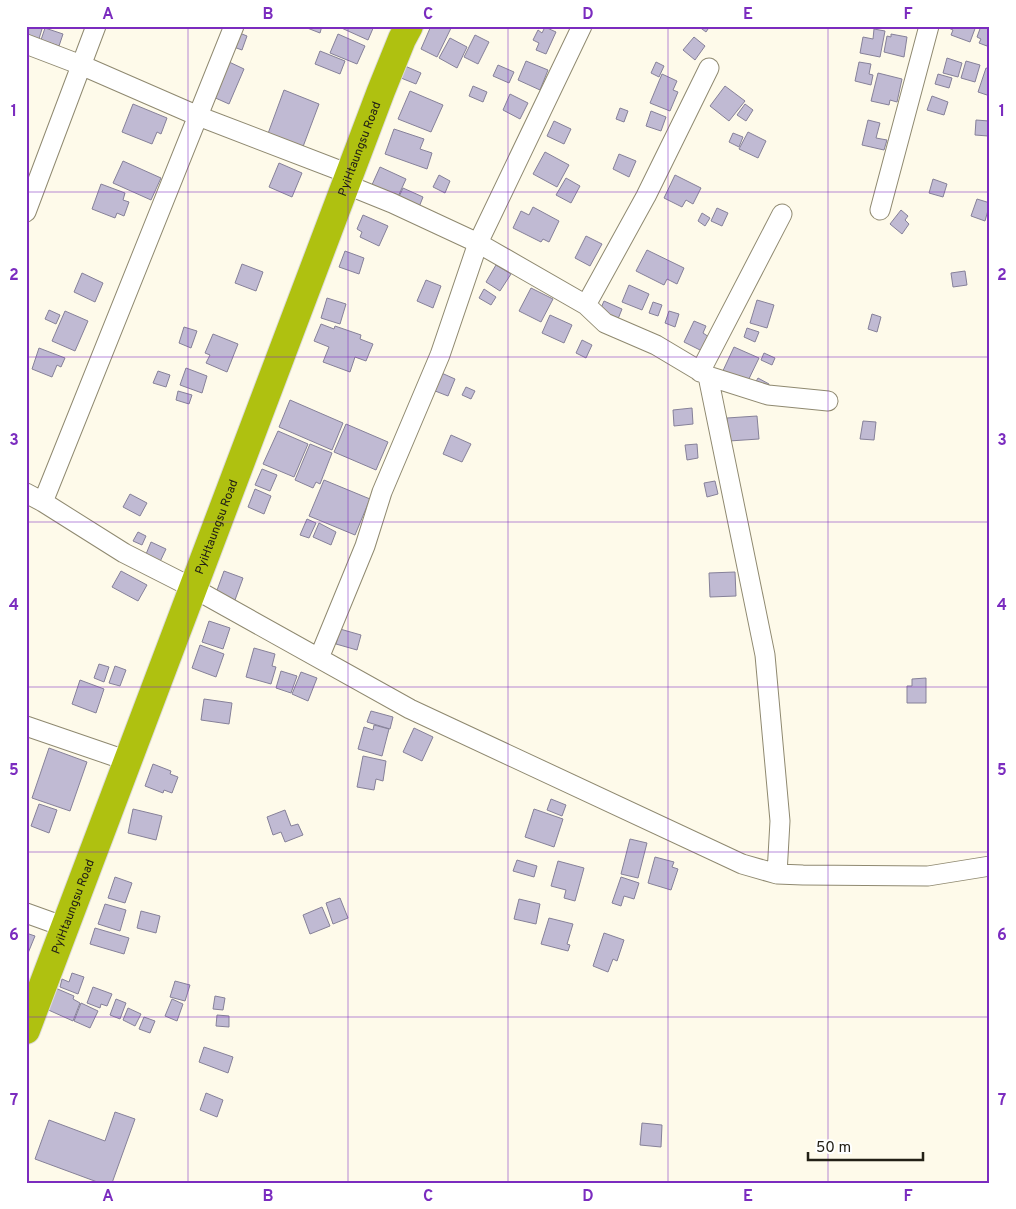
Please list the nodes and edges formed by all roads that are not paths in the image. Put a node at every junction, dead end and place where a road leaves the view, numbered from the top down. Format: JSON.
{"nodes":[{"id":1,"x":96,"y":26,"type":"edge"},
{"id":2,"x":234,"y":26,"type":"edge"},
{"id":3,"x":409,"y":26,"type":"edge"},
{"id":4,"x":582,"y":26,"type":"edge"},
{"id":5,"x":929,"y":26,"type":"edge"},
{"id":6,"x":26,"y":44,"type":"edge"},
{"id":7,"x":81,"y":65,"type":"junction"},
{"id":8,"x":709,"y":68,"type":"dead end"},
{"id":9,"x":198,"y":116,"type":"junction"},
{"id":10,"x":347,"y":179,"type":"junction"},
{"id":11,"x":880,"y":210,"type":"dead end"},
{"id":12,"x":26,"y":212,"type":"edge"},
{"id":13,"x":782,"y":214,"type":"dead end"},
{"id":14,"x":478,"y":243,"type":"junction"},
{"id":15,"x":586,"y":305,"type":"junction"},
{"id":16,"x":704,"y":374,"type":"junction"},
{"id":17,"x":828,"y":402,"type":"dead end"},
{"id":18,"x":26,"y":493,"type":"edge"},
{"id":19,"x":43,"y":502,"type":"junction"},
{"id":20,"x":193,"y":588,"type":"junction"},
{"id":21,"x":319,"y":658,"type":"junction"},
{"id":22,"x":26,"y":726,"type":"edge"},
{"id":23,"x":128,"y":761,"type":"junction"},
{"id":24,"x":990,"y":866,"type":"edge"},
{"id":25,"x":776,"y":874,"type":"junction"},
{"id":26,"x":26,"y":913,"type":"edge"},
{"id":27,"x":65,"y":927,"type":"junction"},
{"id":28,"x":26,"y":1030,"type":"edge"}],
"edges":[{"from":1,"to":7,"type":"street"},
{"from":2,"to":9,"type":"street"},
{"from":3,"to":10,"type":"highway","name":"PyiHtaungsu Road"},
{"from":4,"to":14,"type":"street"},
{"from":5,"to":11,"type":"street"},
{"from":6,"to":7,"type":"street"},
{"from":7,"to":9,"type":"street"},
{"from":7,"to":12,"type":"street"},
{"from":8,"to":15,"type":"street"},
{"from":9,"to":10,"type":"street"},
{"from":9,"to":19,"type":"street"},
{"from":10,"to":14,"type":"street"},
{"from":10,"to":20,"type":"highway","name":"PyiHtaungsu Road"},
{"from":13,"to":16,"type":"street"},
{"from":14,"to":15,"type":"street"},
{"from":14,"to":21,"type":"street"},
{"from":15,"to":16,"type":"street"},
{"from":16,"to":17,"type":"street"},
{"from":16,"to":25,"type":"street"},
{"from":18,"to":19,"type":"street"},
{"from":19,"to":20,"type":"street"},
{"from":20,"to":21,"type":"street"},
{"from":20,"to":23,"type":"highway","name":"PyiHtaungsu Road"},
{"from":21,"to":25,"type":"street"},
{"from":22,"to":23,"type":"street"},
{"from":23,"to":27,"type":"highway","name":"PyiHtaungsu Road"},
{"from":24,"to":25,"type":"street"},
{"from":26,"to":27,"type":"street"},
{"from":27,"to":28,"type":"highway","name":"PyiHtaungsu Road"}]}
